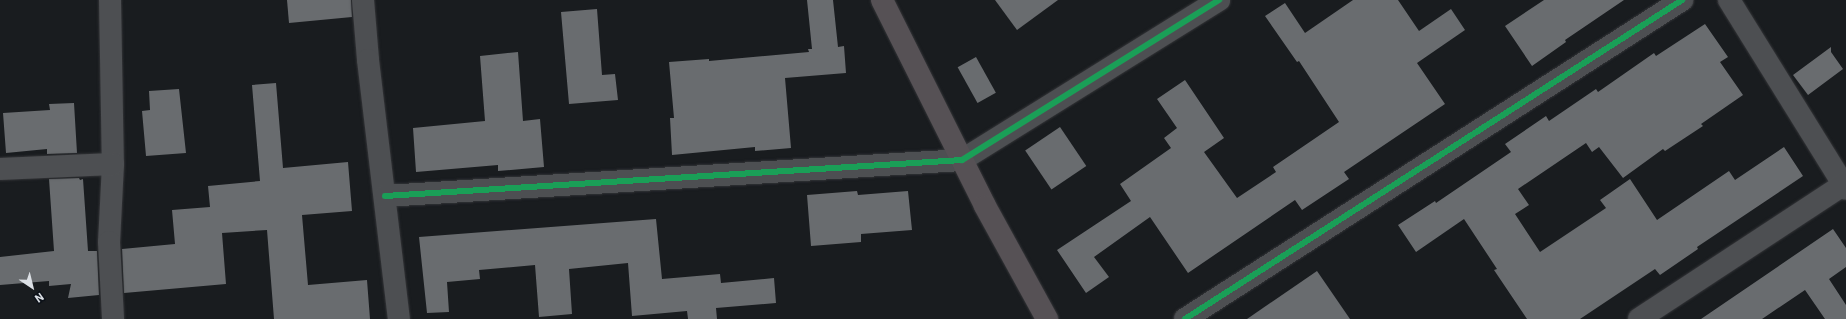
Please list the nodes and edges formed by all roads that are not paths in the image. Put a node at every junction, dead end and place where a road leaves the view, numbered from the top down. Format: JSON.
{"nodes":[{"id":1,"x":110,"y":0,"type":"edge"},
{"id":2,"x":363,"y":0,"type":"edge"},
{"id":3,"x":882,"y":0,"type":"edge"},
{"id":4,"x":1220,"y":0,"type":"edge"},
{"id":5,"x":1682,"y":0,"type":"edge"},
{"id":6,"x":1730,"y":0,"type":"edge"},
{"id":7,"x":962,"y":160,"type":"junction"},
{"id":8,"x":113,"y":164,"type":"junction"},
{"id":9,"x":0,"y":169,"type":"edge"},
{"id":10,"x":1845,"y":186,"type":"edge"},
{"id":11,"x":385,"y":196,"type":"junction"},
{"id":12,"x":113,"y":319,"type":"edge"},
{"id":13,"x":398,"y":319,"type":"edge"},
{"id":14,"x":1047,"y":319,"type":"edge"},
{"id":15,"x":1185,"y":319,"type":"edge"},
{"id":16,"x":1639,"y":319,"type":"edge"}],
"edges":[{"from":1,"to":8,"type":"street"},
{"from":2,"to":11,"type":"street"},
{"from":3,"to":7,"type":"main road"},
{"from":4,"to":7,"type":"street"},
{"from":5,"to":15,"type":"street"},
{"from":6,"to":10,"type":"street"},
{"from":7,"to":11,"type":"street"},
{"from":7,"to":14,"type":"main road"},
{"from":8,"to":9,"type":"street"},
{"from":8,"to":12,"type":"street"},
{"from":10,"to":16,"type":"street"},
{"from":11,"to":13,"type":"street"}]}
